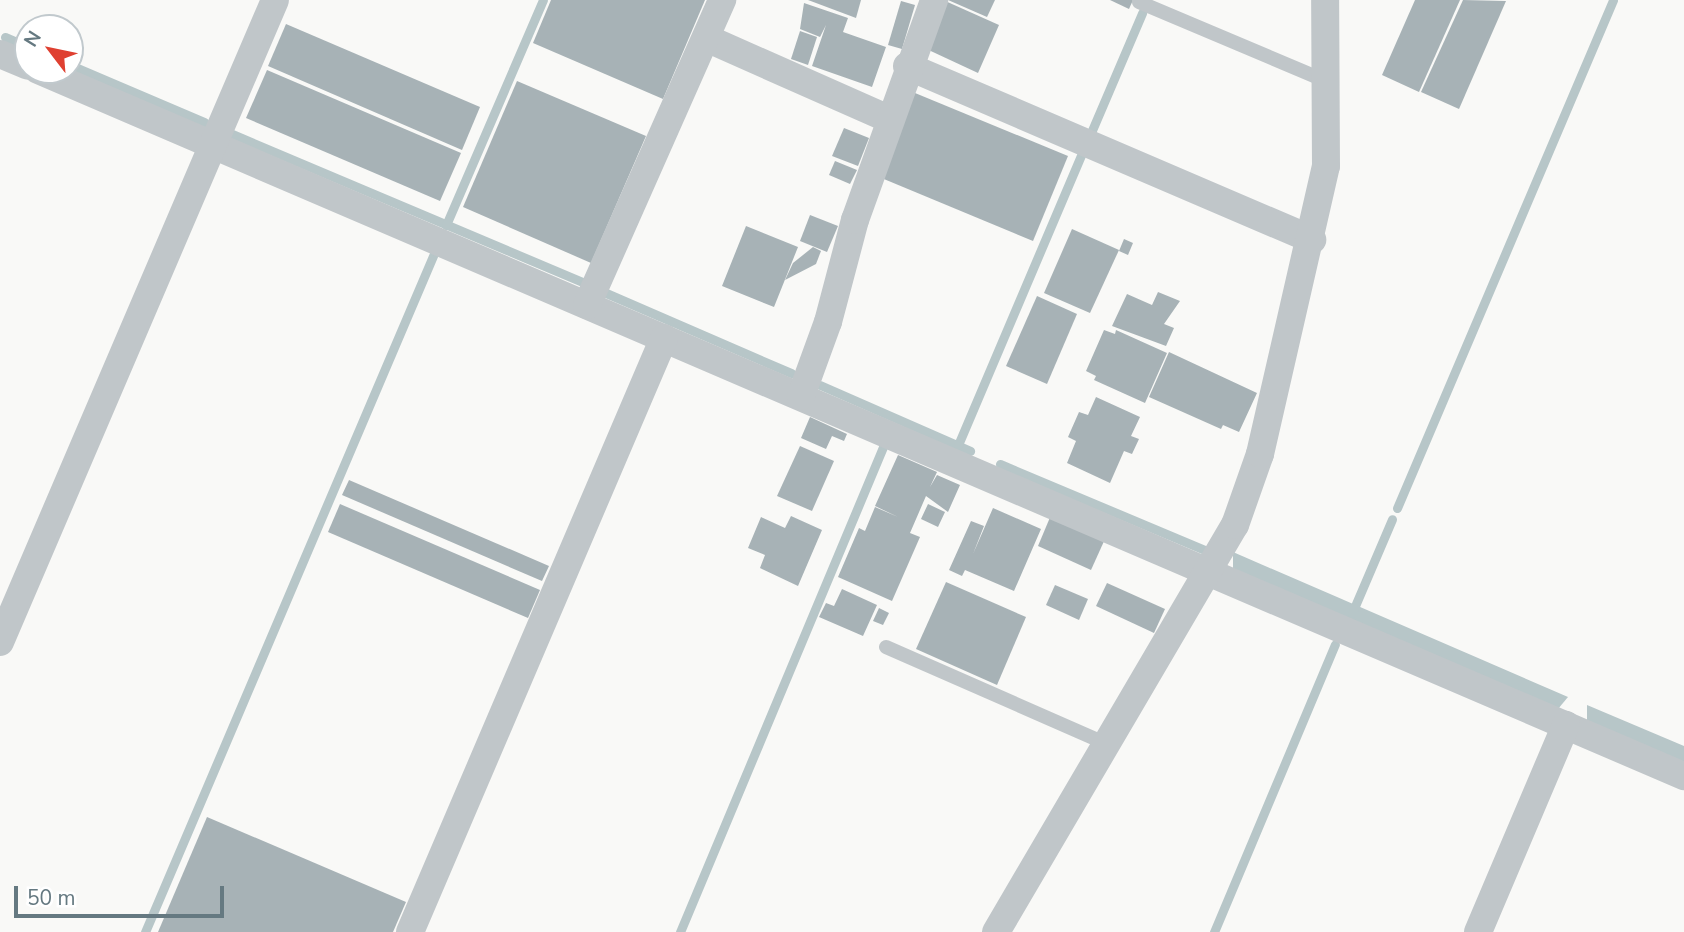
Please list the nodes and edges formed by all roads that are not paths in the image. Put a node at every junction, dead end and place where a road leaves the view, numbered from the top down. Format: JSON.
{"nodes":[{"id":1,"x":275,"y":0,"type":"edge"},
{"id":2,"x":722,"y":0,"type":"edge"},
{"id":3,"x":934,"y":0,"type":"edge"},
{"id":4,"x":1325,"y":0,"type":"edge"},
{"id":5,"x":1139,"y":2,"type":"dead end"},
{"id":6,"x":706,"y":38,"type":"junction"},
{"id":7,"x":907,"y":66,"type":"junction"},
{"id":8,"x":1326,"y":81,"type":"junction"},
{"id":9,"x":71,"y":84,"type":"edge"},
{"id":10,"x":889,"y":119,"type":"junction"},
{"id":11,"x":213,"y":145,"type":"junction"},
{"id":12,"x":1312,"y":240,"type":"junction"},
{"id":13,"x":587,"y":305,"type":"junction"},
{"id":14,"x":664,"y":338,"type":"junction"},
{"id":15,"x":801,"y":397,"type":"junction"},
{"id":16,"x":1210,"y":571,"type":"junction"},
{"id":17,"x":0,"y":642,"type":"edge"},
{"id":18,"x":886,"y":647,"type":"dead end"},
{"id":19,"x":1566,"y":725,"type":"junction"},
{"id":20,"x":1107,"y":744,"type":"junction"},
{"id":21,"x":1684,"y":776,"type":"edge"},
{"id":22,"x":410,"y":932,"type":"edge"},
{"id":23,"x":996,"y":932,"type":"edge"},
{"id":24,"x":1478,"y":932,"type":"edge"}],
"edges":[{"from":1,"to":11,"type":"street"},
{"from":2,"to":6,"type":"street"},
{"from":3,"to":7,"type":"street"},
{"from":4,"to":8,"type":"street"},
{"from":5,"to":8,"type":"lane"},
{"from":6,"to":10,"type":"street"},
{"from":6,"to":13,"type":"street"},
{"from":7,"to":10,"type":"street"},
{"from":7,"to":12,"type":"street"},
{"from":8,"to":12,"type":"street"},
{"from":9,"to":11,"type":"street"},
{"from":10,"to":15,"type":"street"},
{"from":11,"to":13,"type":"street"},
{"from":11,"to":17,"type":"street"},
{"from":12,"to":16,"type":"street"},
{"from":13,"to":14,"type":"street"},
{"from":14,"to":15,"type":"street"},
{"from":14,"to":22,"type":"street"},
{"from":15,"to":16,"type":"street"},
{"from":16,"to":19,"type":"street"},
{"from":16,"to":20,"type":"street"},
{"from":18,"to":20,"type":"lane"},
{"from":19,"to":21,"type":"street"},
{"from":19,"to":24,"type":"street"},
{"from":20,"to":23,"type":"street"}]}
